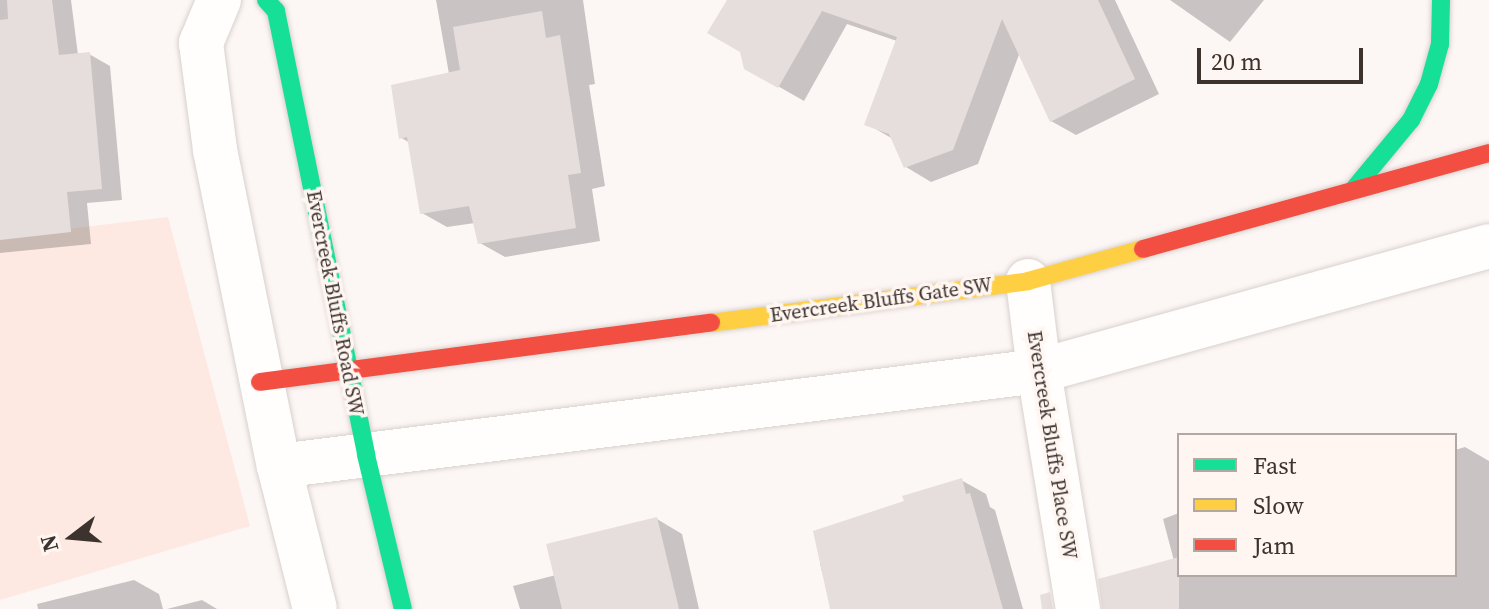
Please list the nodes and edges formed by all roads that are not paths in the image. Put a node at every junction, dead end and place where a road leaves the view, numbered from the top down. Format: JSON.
{"nodes":[{"id":1,"x":219,"y":0,"type":"edge"},
{"id":2,"x":266,"y":0,"type":"edge"},
{"id":3,"x":1441,"y":0,"type":"edge"},
{"id":4,"x":1489,"y":153,"type":"edge"},
{"id":5,"x":1353,"y":190,"type":"junction"},
{"id":6,"x":1489,"y":246,"type":"edge"},
{"id":7,"x":1028,"y":281,"type":"junction"},
{"id":8,"x":348,"y":370,"type":"junction"},
{"id":9,"x":1039,"y":371,"type":"junction"},
{"id":10,"x":260,"y":382,"type":"junction"},
{"id":11,"x":366,"y":455,"type":"junction"},
{"id":12,"x":279,"y":466,"type":"junction"},
{"id":13,"x":315,"y":609,"type":"edge"},
{"id":14,"x":403,"y":609,"type":"edge"},
{"id":15,"x":1078,"y":609,"type":"edge"}],
"edges":[{"from":1,"to":10,"type":"street"},
{"from":2,"to":8,"type":"street","name":"Evercreek Bluffs Road SW"},
{"from":3,"to":5,"type":"street"},
{"from":4,"to":5,"type":"street","name":"Evercreek Bluffs Gate SW"},
{"from":5,"to":7,"type":"street","name":"Evercreek Bluffs Gate SW"},
{"from":6,"to":9,"type":"street"},
{"from":7,"to":8,"type":"street","name":"Evercreek Bluffs Gate SW"},
{"from":7,"to":9,"type":"street","name":"Evercreek Bluffs Place SW"},
{"from":8,"to":10,"type":"street","name":"Evercreek Bluffs Gate SW"},
{"from":8,"to":11,"type":"street","name":"Evercreek Bluffs Road SW"},
{"from":9,"to":11,"type":"street"},
{"from":9,"to":15,"type":"street","name":"Evercreek Bluffs Place SW"},
{"from":10,"to":12,"type":"street"},
{"from":11,"to":12,"type":"street"},
{"from":11,"to":14,"type":"street","name":"Evercreek Bluffs Road SW"},
{"from":12,"to":13,"type":"street"}]}
